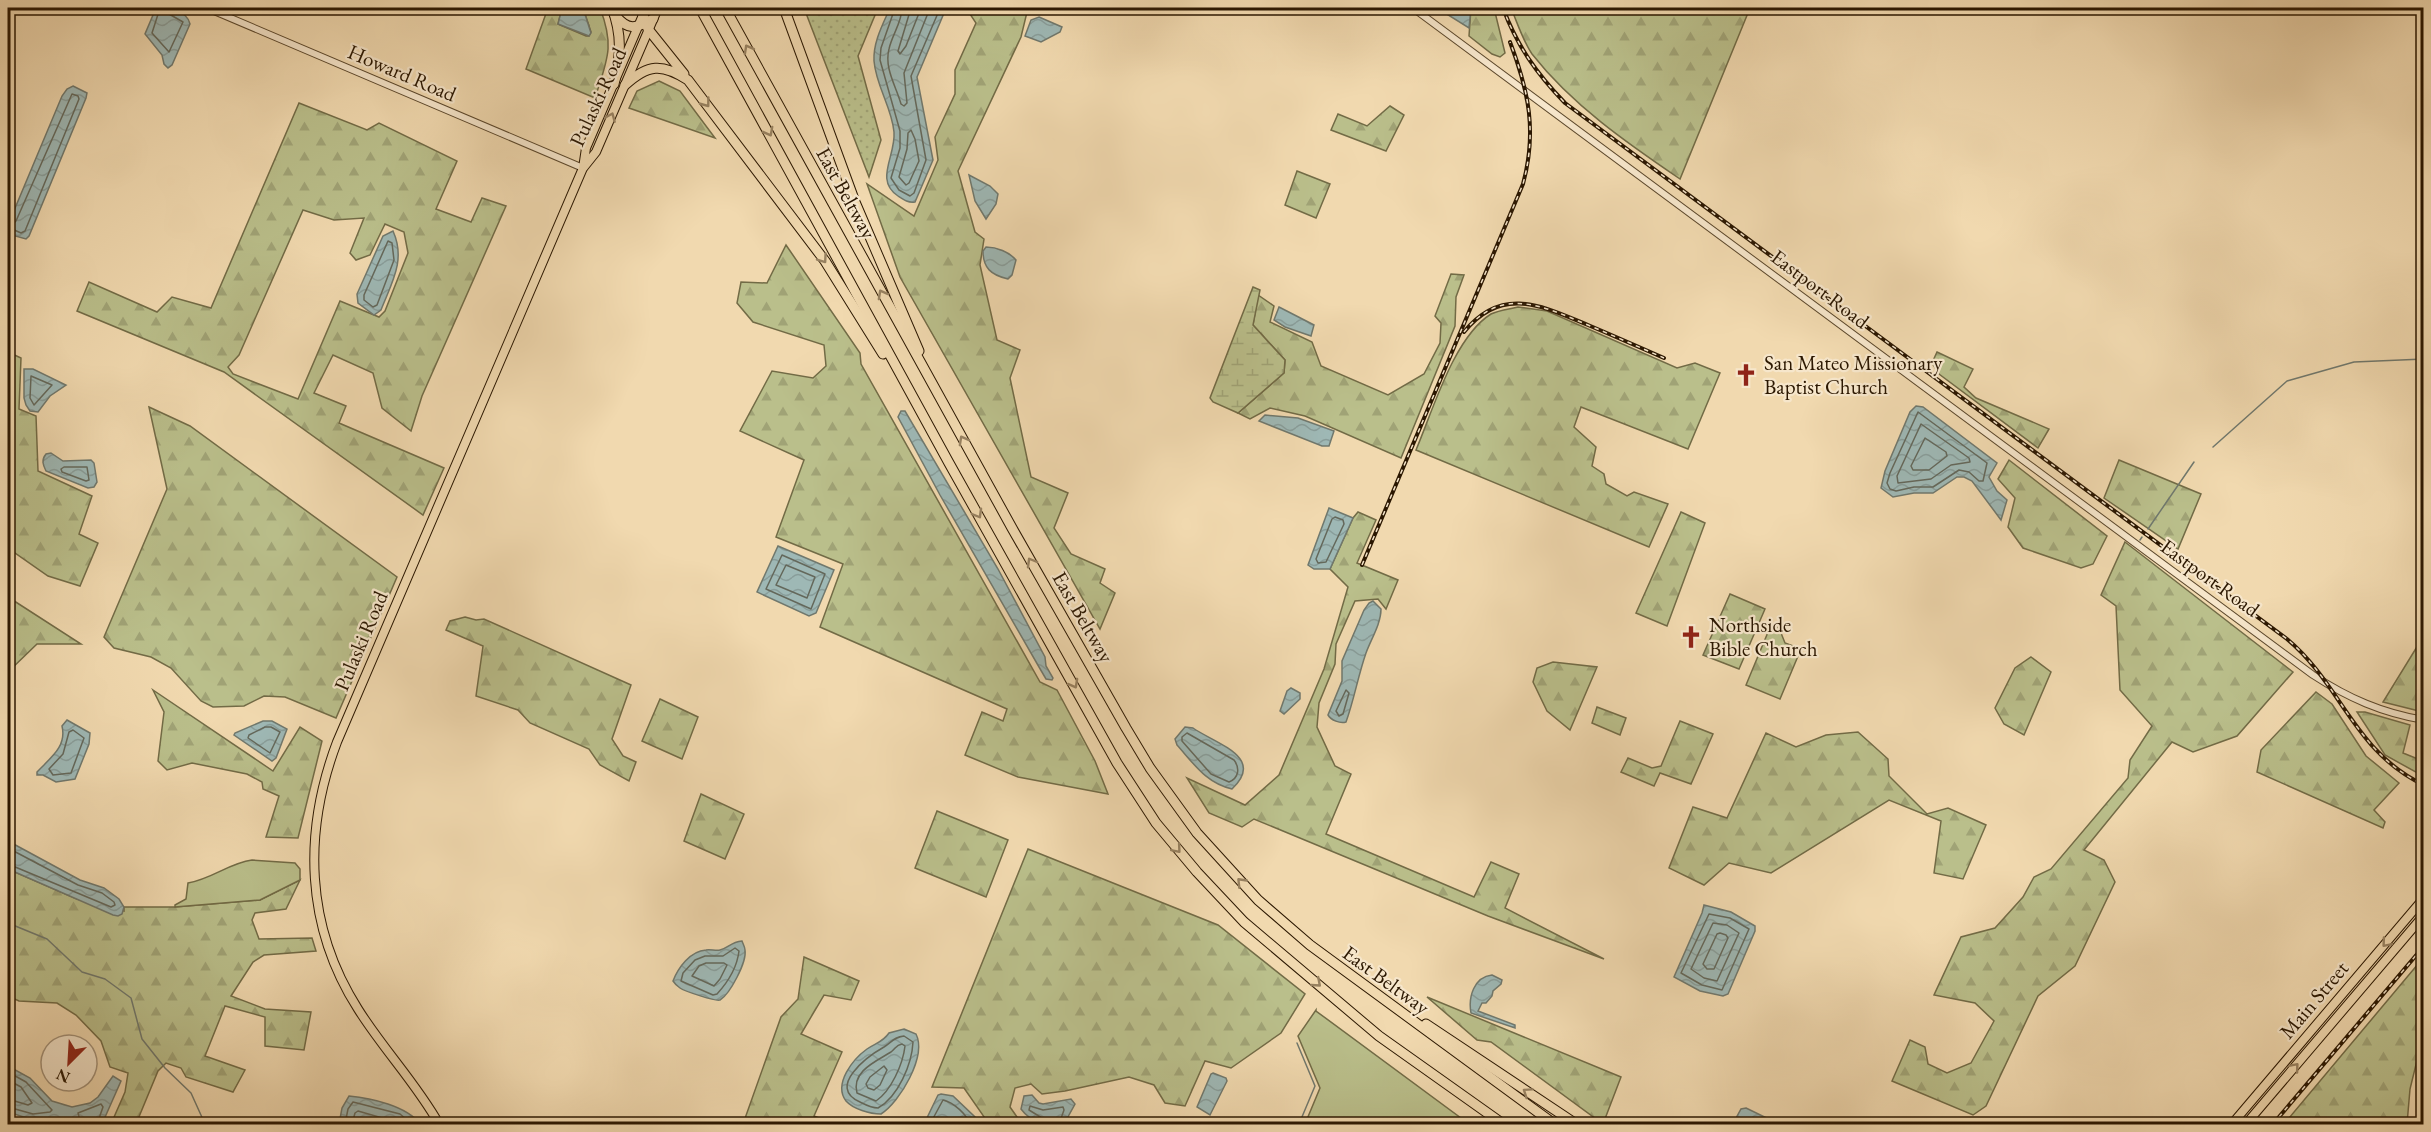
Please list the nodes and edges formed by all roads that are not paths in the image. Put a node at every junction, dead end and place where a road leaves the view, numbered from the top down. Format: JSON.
{"nodes":[{"id":1,"x":207,"y":8,"type":"edge"},
{"id":2,"x":658,"y":8,"type":"edge"},
{"id":3,"x":700,"y":8,"type":"edge"},
{"id":4,"x":725,"y":8,"type":"edge"},
{"id":5,"x":784,"y":8,"type":"edge"},
{"id":6,"x":1413,"y":8,"type":"edge"},
{"id":7,"x":613,"y":10,"type":"edge"},
{"id":8,"x":646,"y":20,"type":"edge"},
{"id":9,"x":688,"y":80,"type":"junction"},
{"id":10,"x":614,"y":84,"type":"junction"},
{"id":11,"x":625,"y":85,"type":"junction"},
{"id":12,"x":583,"y":168,"type":"junction"},
{"id":13,"x":941,"y":400,"type":"junction"},
{"id":14,"x":949,"y":463,"type":"junction"},
{"id":15,"x":2424,"y":720,"type":"edge"},
{"id":16,"x":2424,"y":898,"type":"edge"},
{"id":17,"x":2424,"y":915,"type":"edge"},
{"id":18,"x":1371,"y":992,"type":"junction"},
{"id":19,"x":1379,"y":1036,"type":"junction"},
{"id":20,"x":2257,"y":1094,"type":"junction"},
{"id":21,"x":2257,"y":1111,"type":"junction"},
{"id":22,"x":439,"y":1125,"type":"edge"},
{"id":23,"x":1494,"y":1125,"type":"edge"},
{"id":24,"x":1503,"y":1125,"type":"edge"},
{"id":25,"x":1554,"y":1125,"type":"edge"},
{"id":26,"x":1576,"y":1125,"type":"edge"},
{"id":27,"x":2232,"y":1125,"type":"edge"},
{"id":28,"x":2246,"y":1125,"type":"edge"}],
"edges":[{"from":1,"to":12,"type":"street","name":"Howard Road"},
{"from":2,"to":8,"type":"main road","name":"Pulaski Road"},
{"from":3,"to":14,"type":"highway","name":"East Beltway","one_way":true},
{"from":13,"to":4,"type":"highway","name":"East Beltway","one_way":true},
{"from":5,"to":13,"type":"highway"},
{"from":6,"to":15,"type":"street","name":"Eastport Road"},
{"from":7,"to":8,"type":"highway"},
{"from":7,"to":10,"type":"highway"},
{"from":8,"to":9,"type":"highway"},
{"from":8,"to":10,"type":"main road","name":"Pulaski Road"},
{"from":8,"to":11,"type":"main road","name":"Pulaski Road"},
{"from":9,"to":11,"type":"highway"},
{"from":9,"to":14,"type":"highway","one_way":true},
{"from":10,"to":12,"type":"main road","name":"Pulaski Road"},
{"from":12,"to":11,"type":"main road","name":"Pulaski Road","one_way":true},
{"from":12,"to":22,"type":"main road","name":"Pulaski Road"},
{"from":18,"to":13,"type":"highway","name":"East Beltway","one_way":true},
{"from":14,"to":19,"type":"highway","name":"East Beltway","one_way":true},
{"from":16,"to":20,"type":"main road","name":"Main Street","one_way":true},
{"from":21,"to":17,"type":"main road","name":"Main Street","one_way":true},
{"from":18,"to":25,"type":"highway","name":"East Beltway"},
{"from":26,"to":18,"type":"highway","one_way":true},
{"from":19,"to":23,"type":"highway"},
{"from":19,"to":24,"type":"highway","name":"East Beltway"},
{"from":20,"to":21,"type":"main road"},
{"from":20,"to":27,"type":"main road","name":"Main Street"},
{"from":21,"to":28,"type":"main road","name":"Main Street"}]}
